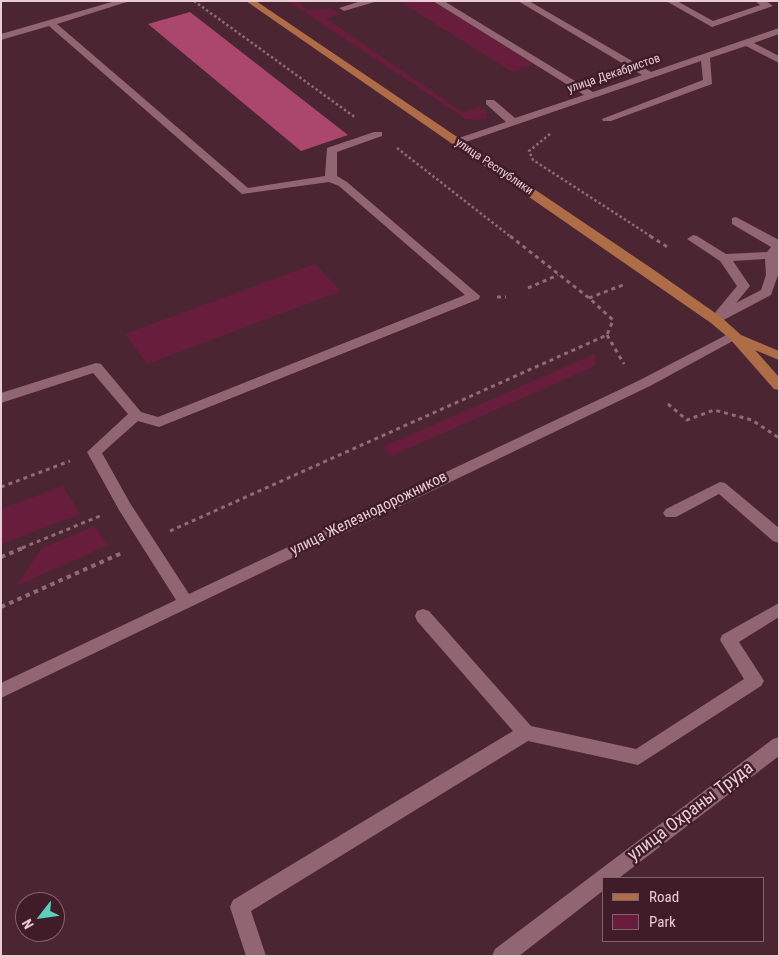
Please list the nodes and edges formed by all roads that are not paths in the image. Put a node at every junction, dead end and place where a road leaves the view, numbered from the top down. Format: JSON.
{"nodes":[{"id":1,"x":126,"y":1,"type":"edge"},
{"id":2,"x":250,"y":1,"type":"edge"},
{"id":3,"x":335,"y":1,"type":"edge"},
{"id":4,"x":374,"y":1,"type":"edge"},
{"id":5,"x":437,"y":1,"type":"edge"},
{"id":6,"x":522,"y":1,"type":"edge"},
{"id":7,"x":670,"y":1,"type":"edge"},
{"id":8,"x":759,"y":1,"type":"edge"},
{"id":9,"x":51,"y":23,"type":"junction"},
{"id":10,"x":779,"y":31,"type":"edge"},
{"id":11,"x":1,"y":38,"type":"edge"},
{"id":12,"x":746,"y":42,"type":"junction"},
{"id":13,"x":705,"y":56,"type":"junction"},
{"id":14,"x":779,"y":60,"type":"edge"},
{"id":15,"x":650,"y":75,"type":"junction"},
{"id":16,"x":592,"y":95,"type":"junction"},
{"id":17,"x":490,"y":102,"type":"dead end"},
{"id":18,"x":607,"y":119,"type":"dead end"},
{"id":19,"x":514,"y":123,"type":"junction"},
{"id":20,"x":378,"y":134,"type":"dead end"},
{"id":21,"x":458,"y":142,"type":"junction"},
{"id":22,"x":331,"y":178,"type":"junction"},
{"id":23,"x":736,"y":221,"type":"dead end"},
{"id":24,"x":693,"y":239,"type":"dead end"},
{"id":25,"x":776,"y":248,"type":"edge"},
{"id":26,"x":724,"y":258,"type":"junction"},
{"id":27,"x":716,"y":320,"type":"junction"},
{"id":28,"x":735,"y":336,"type":"junction"},
{"id":29,"x":779,"y":356,"type":"edge"},
{"id":30,"x":779,"y":386,"type":"edge"},
{"id":31,"x":1,"y":398,"type":"edge"},
{"id":32,"x":136,"y":415,"type":"junction"},
{"id":33,"x":671,"y":513,"type":"dead end"},
{"id":34,"x":779,"y":537,"type":"edge"},
{"id":35,"x":186,"y":602,"type":"junction"},
{"id":36,"x":779,"y":609,"type":"edge"},
{"id":37,"x":423,"y":616,"type":"dead end"},
{"id":38,"x":1,"y":691,"type":"edge"},
{"id":39,"x":526,"y":734,"type":"junction"},
{"id":40,"x":779,"y":745,"type":"edge"},
{"id":41,"x":605,"y":877,"type":"edge"},
{"id":42,"x":602,"y":880,"type":"edge"},
{"id":43,"x":256,"y":956,"type":"edge"},
{"id":44,"x":502,"y":956,"type":"edge"}],
"edges":[{"from":1,"to":9,"type":"street"},
{"from":2,"to":21,"type":"main road","name":"улица Республики"},
{"from":3,"to":4,"type":"street"},
{"from":5,"to":16,"type":"street"},
{"from":6,"to":15,"type":"street"},
{"from":7,"to":8,"type":"street"},
{"from":9,"to":11,"type":"street"},
{"from":9,"to":22,"type":"street"},
{"from":10,"to":12,"type":"street","name":"улица Декабристов"},
{"from":12,"to":13,"type":"street","name":"улица Декабристов"},
{"from":12,"to":14,"type":"street"},
{"from":13,"to":15,"type":"street","name":"улица Декабристов"},
{"from":13,"to":18,"type":"street"},
{"from":15,"to":16,"type":"street","name":"улица Декабристов"},
{"from":16,"to":19,"type":"street","name":"улица Декабристов"},
{"from":17,"to":19,"type":"street"},
{"from":19,"to":21,"type":"street","name":"улица Декабристов"},
{"from":20,"to":22,"type":"street"},
{"from":21,"to":27,"type":"main road","name":"улица Республики"},
{"from":22,"to":32,"type":"street"},
{"from":23,"to":25,"type":"street"},
{"from":24,"to":26,"type":"street"},
{"from":25,"to":26,"type":"street"},
{"from":25,"to":27,"type":"street"},
{"from":26,"to":27,"type":"street"},
{"from":27,"to":28,"type":"main road","name":"улица Республики"},
{"from":28,"to":29,"type":"main road","name":"улица Республики"},
{"from":28,"to":30,"type":"main road","name":"улица Республики"},
{"from":28,"to":35,"type":"street","name":"улица Железнодорожников"},
{"from":31,"to":32,"type":"street"},
{"from":32,"to":35,"type":"street"},
{"from":33,"to":34,"type":"street"},
{"from":35,"to":38,"type":"street","name":"улица Железнодорожников"},
{"from":36,"to":39,"type":"street"},
{"from":37,"to":39,"type":"street"},
{"from":39,"to":43,"type":"street"},
{"from":40,"to":41,"type":"street","name":"улица Охраны Труда"},
{"from":42,"to":44,"type":"street","name":"улица Охраны Труда"}]}
